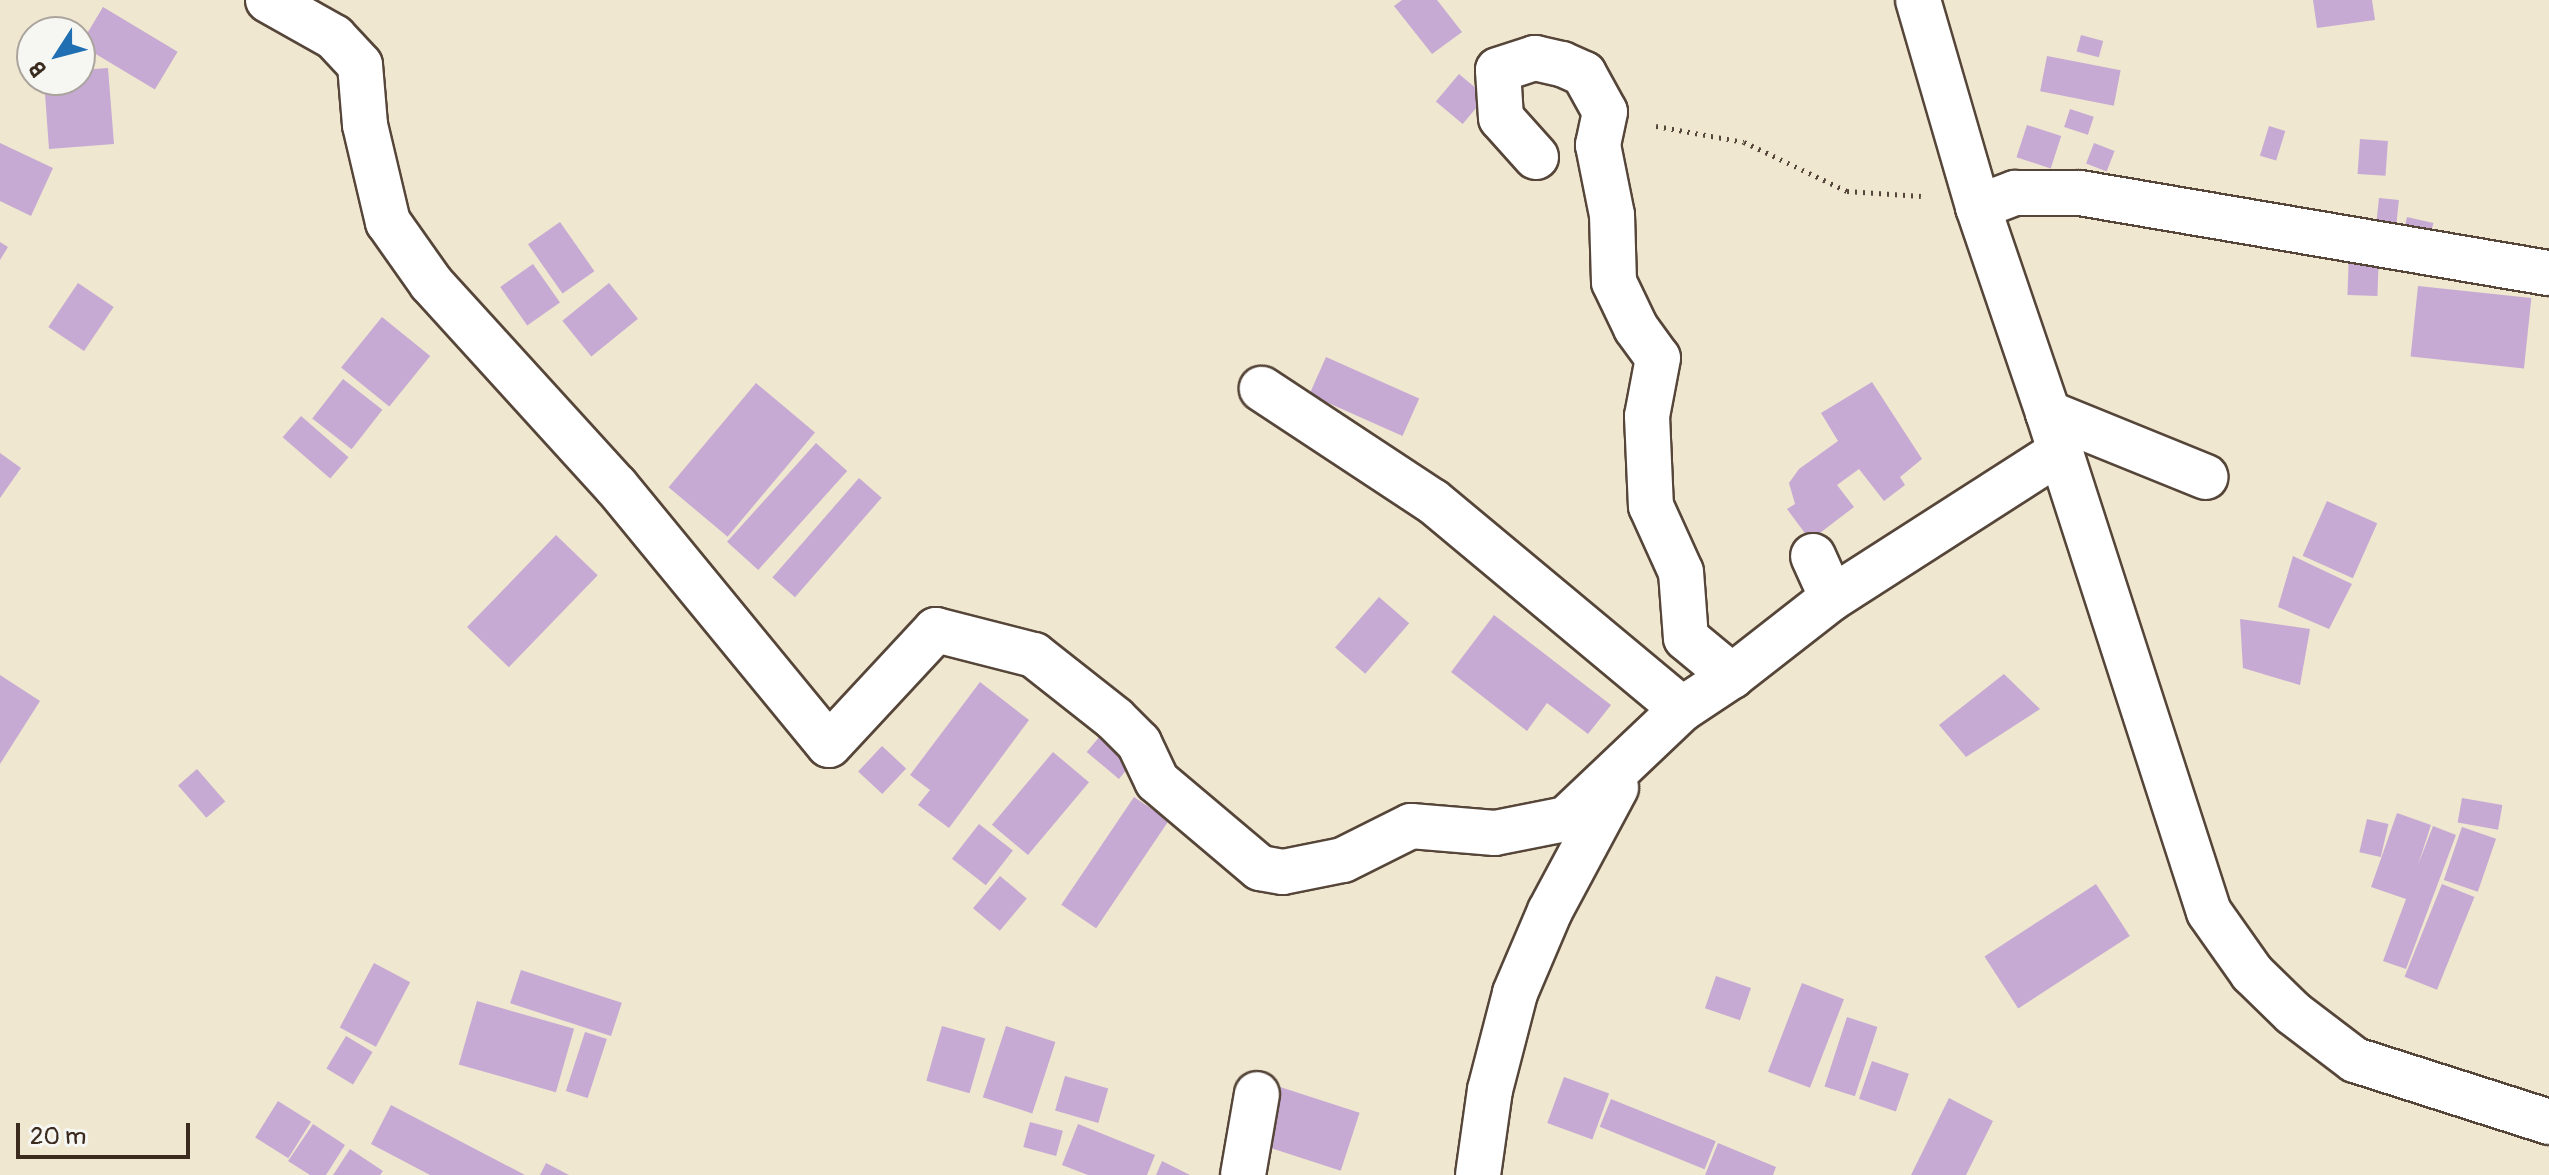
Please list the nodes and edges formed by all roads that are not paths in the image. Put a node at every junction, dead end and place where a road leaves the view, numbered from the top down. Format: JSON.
{"nodes":[{"id":1,"x":268,"y":0,"type":"edge"},
{"id":2,"x":1918,"y":0,"type":"edge"},
{"id":3,"x":1536,"y":157,"type":"dead end"},
{"id":4,"x":1978,"y":207,"type":"junction"},
{"id":5,"x":2549,"y":273,"type":"edge"},
{"id":6,"x":1262,"y":389,"type":"dead end"},
{"id":7,"x":2055,"y":432,"type":"junction"},
{"id":8,"x":2206,"y":477,"type":"dead end"},
{"id":9,"x":1813,"y":556,"type":"dead end"},
{"id":10,"x":1832,"y":598,"type":"junction"},
{"id":11,"x":1732,"y":676,"type":"junction"},
{"id":12,"x":1682,"y":709,"type":"junction"},
{"id":13,"x":1634,"y":754,"type":"junction"},
{"id":14,"x":1257,"y":1094,"type":"dead end"},
{"id":15,"x":2549,"y":1122,"type":"edge"},
{"id":16,"x":1243,"y":1175,"type":"edge"},
{"id":17,"x":1478,"y":1175,"type":"edge"}],
"edges":[{"from":1,"to":13,"type":"street"},
{"from":2,"to":4,"type":"street"},
{"from":3,"to":11,"type":"street"},
{"from":4,"to":5,"type":"street"},
{"from":4,"to":7,"type":"street"},
{"from":6,"to":12,"type":"street"},
{"from":7,"to":8,"type":"street"},
{"from":7,"to":10,"type":"street"},
{"from":7,"to":15,"type":"street"},
{"from":9,"to":10,"type":"street"},
{"from":10,"to":11,"type":"street"},
{"from":11,"to":12,"type":"street"},
{"from":12,"to":13,"type":"street"},
{"from":13,"to":17,"type":"street"},
{"from":14,"to":16,"type":"street"}]}
